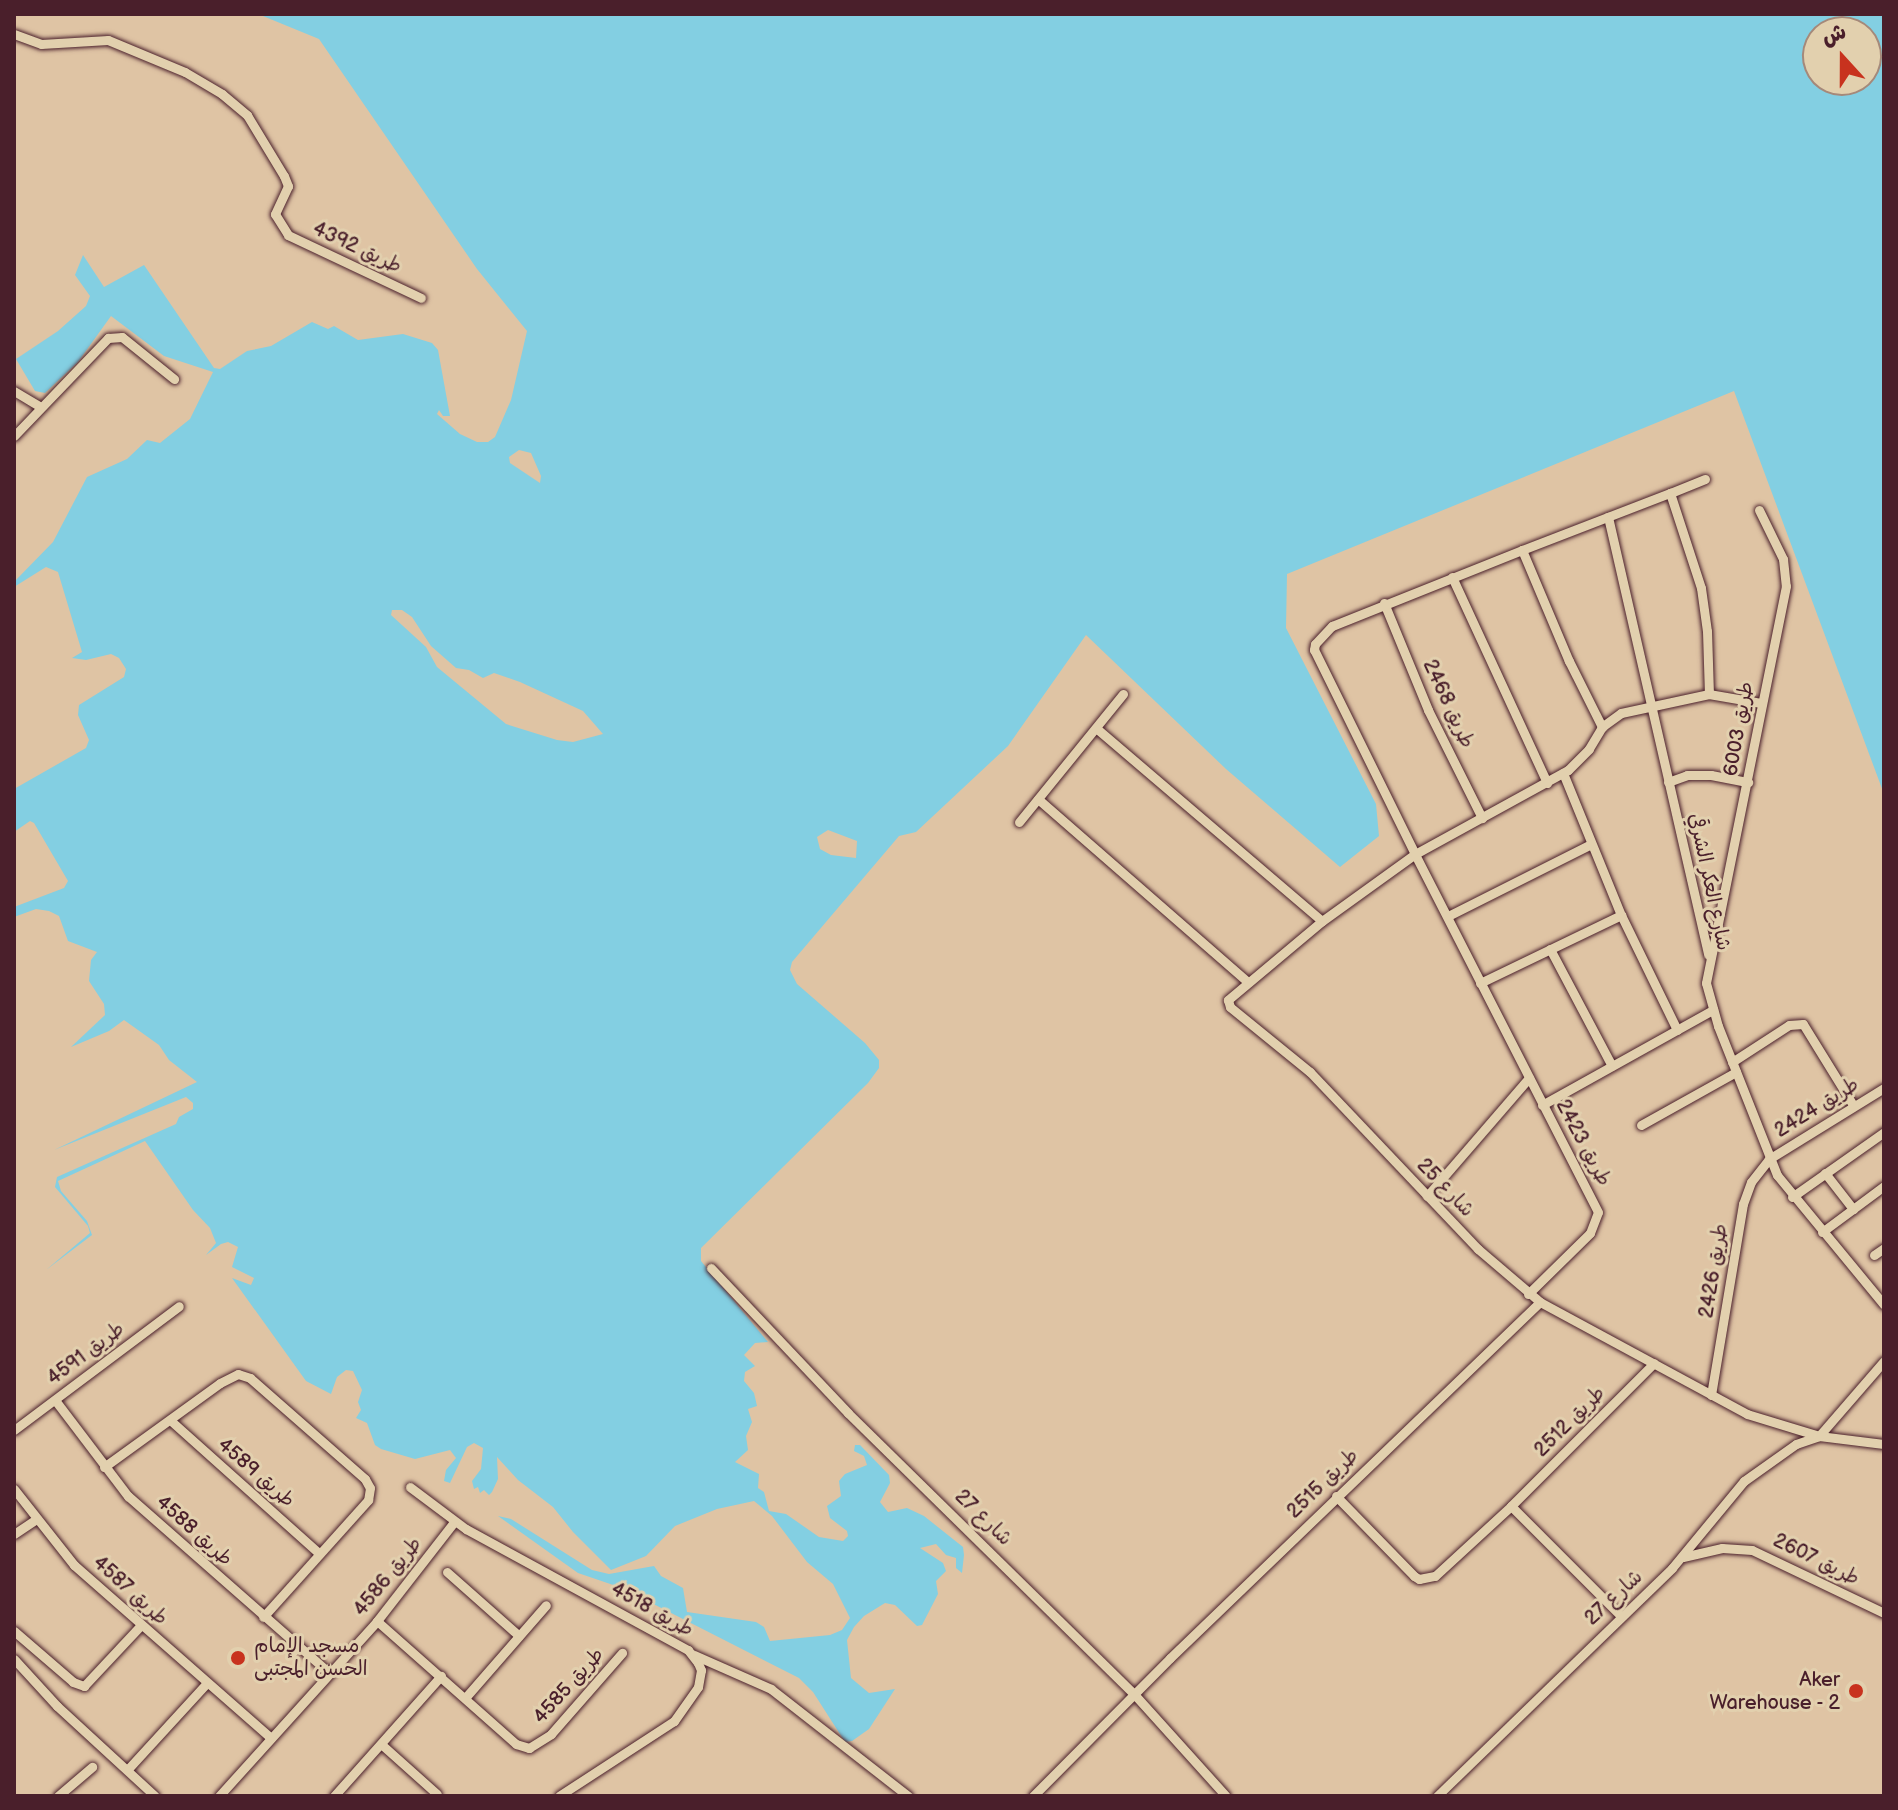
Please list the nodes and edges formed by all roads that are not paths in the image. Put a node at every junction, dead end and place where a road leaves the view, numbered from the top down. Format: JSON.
{"nodes":[{"id":1,"x":14,"y":34,"type":"edge"},
{"id":2,"x":421,"y":298,"type":"dead end"},
{"id":3,"x":174,"y":379,"type":"dead end"},
{"id":4,"x":14,"y":391,"type":"edge"},
{"id":5,"x":41,"y":407,"type":"junction"},
{"id":6,"x":14,"y":436,"type":"edge"},
{"id":7,"x":1705,"y":479,"type":"dead end"},
{"id":8,"x":1670,"y":493,"type":"junction"},
{"id":9,"x":1759,"y":510,"type":"dead end"},
{"id":10,"x":1608,"y":517,"type":"junction"},
{"id":11,"x":1522,"y":550,"type":"junction"},
{"id":12,"x":1452,"y":577,"type":"junction"},
{"id":13,"x":1384,"y":603,"type":"junction"},
{"id":14,"x":1123,"y":694,"type":"dead end"},
{"id":15,"x":1709,"y":694,"type":"junction"},
{"id":16,"x":1761,"y":703,"type":"junction"},
{"id":17,"x":1650,"y":705,"type":"junction"},
{"id":18,"x":1602,"y":727,"type":"junction"},
{"id":19,"x":1096,"y":728,"type":"junction"},
{"id":20,"x":1563,"y":773,"type":"junction"},
{"id":21,"x":1668,"y":782,"type":"junction"},
{"id":22,"x":1748,"y":782,"type":"junction"},
{"id":23,"x":1547,"y":783,"type":"junction"},
{"id":24,"x":1038,"y":799,"type":"junction"},
{"id":25,"x":1482,"y":818,"type":"junction"},
{"id":26,"x":1019,"y":822,"type":"dead end"},
{"id":27,"x":1591,"y":844,"type":"junction"},
{"id":28,"x":1415,"y":854,"type":"junction"},
{"id":29,"x":1621,"y":915,"type":"junction"},
{"id":30,"x":1448,"y":916,"type":"junction"},
{"id":31,"x":1322,"y":921,"type":"junction"},
{"id":32,"x":1550,"y":949,"type":"junction"},
{"id":33,"x":1709,"y":958,"type":"junction"},
{"id":34,"x":1248,"y":982,"type":"junction"},
{"id":35,"x":1480,"y":983,"type":"junction"},
{"id":36,"x":1713,"y":1010,"type":"junction"},
{"id":37,"x":1677,"y":1030,"type":"junction"},
{"id":38,"x":1612,"y":1066,"type":"junction"},
{"id":39,"x":1734,"y":1067,"type":"junction"},
{"id":40,"x":1529,"y":1078,"type":"junction"},
{"id":41,"x":1884,"y":1088,"type":"edge"},
{"id":42,"x":1542,"y":1105,"type":"junction"},
{"id":43,"x":1853,"y":1105,"type":"junction"},
{"id":44,"x":1641,"y":1125,"type":"dead end"},
{"id":45,"x":1883,"y":1135,"type":"edge"},
{"id":46,"x":1769,"y":1159,"type":"junction"},
{"id":47,"x":1825,"y":1173,"type":"junction"},
{"id":48,"x":1884,"y":1186,"type":"edge"},
{"id":49,"x":1427,"y":1196,"type":"junction"},
{"id":50,"x":1792,"y":1197,"type":"junction"},
{"id":51,"x":1853,"y":1209,"type":"junction"},
{"id":52,"x":1822,"y":1232,"type":"junction"},
{"id":53,"x":1884,"y":1248,"type":"edge"},
{"id":54,"x":1874,"y":1255,"type":"dead end"},
{"id":55,"x":711,"y":1268,"type":"dead end"},
{"id":56,"x":1528,"y":1294,"type":"junction"},
{"id":57,"x":1540,"y":1302,"type":"junction"},
{"id":58,"x":1884,"y":1305,"type":"edge"},
{"id":59,"x":179,"y":1306,"type":"dead end"},
{"id":60,"x":1884,"y":1361,"type":"edge"},
{"id":61,"x":1654,"y":1363,"type":"junction"},
{"id":62,"x":1711,"y":1395,"type":"junction"},
{"id":63,"x":55,"y":1400,"type":"junction"},
{"id":64,"x":170,"y":1420,"type":"junction"},
{"id":65,"x":14,"y":1430,"type":"edge"},
{"id":66,"x":1819,"y":1436,"type":"junction"},
{"id":67,"x":1884,"y":1444,"type":"edge"},
{"id":68,"x":104,"y":1467,"type":"junction"},
{"id":69,"x":410,"y":1487,"type":"dead end"},
{"id":70,"x":14,"y":1489,"type":"edge"},
{"id":71,"x":1336,"y":1496,"type":"junction"},
{"id":72,"x":1511,"y":1506,"type":"junction"},
{"id":73,"x":36,"y":1519,"type":"junction"},
{"id":74,"x":454,"y":1522,"type":"junction"},
{"id":75,"x":14,"y":1534,"type":"edge"},
{"id":76,"x":319,"y":1553,"type":"junction"},
{"id":77,"x":1683,"y":1558,"type":"junction"},
{"id":78,"x":447,"y":1572,"type":"dead end"},
{"id":79,"x":546,"y":1605,"type":"dead end"},
{"id":80,"x":1884,"y":1613,"type":"edge"},
{"id":81,"x":1621,"y":1616,"type":"junction"},
{"id":82,"x":263,"y":1617,"type":"junction"},
{"id":83,"x":377,"y":1621,"type":"junction"},
{"id":84,"x":141,"y":1625,"type":"junction"},
{"id":85,"x":14,"y":1631,"type":"edge"},
{"id":86,"x":519,"y":1636,"type":"junction"},
{"id":87,"x":622,"y":1653,"type":"dead end"},
{"id":88,"x":694,"y":1655,"type":"junction"},
{"id":89,"x":14,"y":1659,"type":"edge"},
{"id":90,"x":328,"y":1672,"type":"junction"},
{"id":91,"x":441,"y":1676,"type":"junction"},
{"id":92,"x":206,"y":1684,"type":"junction"},
{"id":93,"x":1134,"y":1694,"type":"junction"},
{"id":94,"x":465,"y":1698,"type":"junction"},
{"id":95,"x":271,"y":1738,"type":"junction"},
{"id":96,"x":381,"y":1744,"type":"junction"},
{"id":97,"x":92,"y":1767,"type":"dead end"},
{"id":98,"x":128,"y":1769,"type":"junction"},
{"id":99,"x":153,"y":1793,"type":"edge"},
{"id":100,"x":437,"y":1794,"type":"dead end"},
{"id":101,"x":58,"y":1796,"type":"edge"},
{"id":102,"x":163,"y":1796,"type":"edge"},
{"id":103,"x":219,"y":1796,"type":"edge"},
{"id":104,"x":334,"y":1796,"type":"edge"},
{"id":105,"x":559,"y":1796,"type":"edge"},
{"id":106,"x":908,"y":1796,"type":"edge"},
{"id":107,"x":1033,"y":1796,"type":"edge"},
{"id":108,"x":1226,"y":1796,"type":"edge"},
{"id":109,"x":1437,"y":1796,"type":"edge"}],
"edges":[{"from":1,"to":2,"type":"street","name":"طريق 4392"},
{"from":3,"to":5,"type":"street"},
{"from":4,"to":5,"type":"street"},
{"from":5,"to":6,"type":"street"},
{"from":7,"to":8,"type":"street"},
{"from":8,"to":10,"type":"street"},
{"from":8,"to":15,"type":"street"},
{"from":9,"to":16,"type":"street","name":"طريق 6003"},
{"from":10,"to":11,"type":"street"},
{"from":10,"to":17,"type":"street","name":"شارع العكر الشرقي"},
{"from":11,"to":12,"type":"street"},
{"from":11,"to":18,"type":"street"},
{"from":12,"to":13,"type":"street"},
{"from":12,"to":23,"type":"street"},
{"from":13,"to":25,"type":"street","name":"طريق 2468"},
{"from":13,"to":28,"type":"street","name":"طريق 2423"},
{"from":14,"to":19,"type":"street"},
{"from":15,"to":16,"type":"street"},
{"from":15,"to":17,"type":"street"},
{"from":16,"to":22,"type":"street","name":"طريق 6003"},
{"from":17,"to":18,"type":"street"},
{"from":17,"to":21,"type":"street","name":"شارع العكر الشرقي"},
{"from":18,"to":20,"type":"street","name":"شارع 25"},
{"from":19,"to":24,"type":"street"},
{"from":19,"to":31,"type":"street"},
{"from":20,"to":23,"type":"street","name":"شارع 25"},
{"from":20,"to":27,"type":"street"},
{"from":21,"to":22,"type":"street"},
{"from":21,"to":33,"type":"street","name":"شارع العكر الشرقي"},
{"from":22,"to":33,"type":"street","name":"طريق 6003"},
{"from":23,"to":25,"type":"street","name":"شارع 25"},
{"from":24,"to":26,"type":"street"},
{"from":24,"to":34,"type":"street"},
{"from":25,"to":28,"type":"street","name":"شارع 25"},
{"from":27,"to":29,"type":"street"},
{"from":27,"to":30,"type":"street"},
{"from":28,"to":30,"type":"street","name":"طريق 2423"},
{"from":28,"to":31,"type":"street","name":"شارع 25"},
{"from":29,"to":32,"type":"street"},
{"from":29,"to":37,"type":"street"},
{"from":30,"to":35,"type":"street","name":"طريق 2423"},
{"from":31,"to":34,"type":"street","name":"شارع 25"},
{"from":32,"to":35,"type":"street"},
{"from":32,"to":38,"type":"street"},
{"from":33,"to":36,"type":"street","name":"شارع العكر الشرقي"},
{"from":34,"to":49,"type":"street","name":"شارع 25"},
{"from":35,"to":40,"type":"street","name":"طريق 2423"},
{"from":36,"to":37,"type":"street"},
{"from":36,"to":39,"type":"street","name":"شارع العكر الشرقي"},
{"from":37,"to":38,"type":"street"},
{"from":38,"to":42,"type":"street"},
{"from":39,"to":43,"type":"street"},
{"from":39,"to":44,"type":"street"},
{"from":39,"to":46,"type":"street","name":"شارع العكر الشرقي"},
{"from":40,"to":42,"type":"street","name":"طريق 2423"},
{"from":40,"to":49,"type":"street"},
{"from":41,"to":43,"type":"street","name":"طريق 2424"},
{"from":42,"to":56,"type":"street","name":"طريق 2423"},
{"from":43,"to":46,"type":"street","name":"طريق 2424"},
{"from":45,"to":47,"type":"street"},
{"from":46,"to":50,"type":"street","name":"شارع العكر الشرقي"},
{"from":46,"to":62,"type":"street","name":"طريق 2426"},
{"from":47,"to":50,"type":"street"},
{"from":47,"to":51,"type":"street"},
{"from":48,"to":51,"type":"street"},
{"from":49,"to":56,"type":"street","name":"شارع 25"},
{"from":50,"to":52,"type":"street","name":"شارع العكر الشرقي"},
{"from":51,"to":52,"type":"street"},
{"from":52,"to":58,"type":"street","name":"شارع العكر الشرقي"},
{"from":53,"to":54,"type":"street"},
{"from":55,"to":93,"type":"street","name":"شارع 27"},
{"from":56,"to":57,"type":"street","name":"شارع 25"},
{"from":57,"to":61,"type":"street","name":"شارع 25"},
{"from":57,"to":71,"type":"street","name":"طريق 2515"},
{"from":59,"to":63,"type":"street","name":"طريق 4591"},
{"from":60,"to":66,"type":"street"},
{"from":61,"to":62,"type":"street","name":"شارع 25"},
{"from":61,"to":72,"type":"street","name":"طريق 2512"},
{"from":62,"to":66,"type":"street","name":"شارع 25"},
{"from":63,"to":65,"type":"street","name":"طريق 4591"},
{"from":63,"to":68,"type":"street","name":"طريق 4588"},
{"from":64,"to":68,"type":"street"},
{"from":64,"to":76,"type":"street","name":"طريق 4589"},
{"from":64,"to":76,"type":"street"},
{"from":66,"to":67,"type":"street","name":"شارع 25"},
{"from":66,"to":77,"type":"street","name":"شارع 27"},
{"from":68,"to":82,"type":"street","name":"طريق 4588"},
{"from":69,"to":74,"type":"street","name":"طريق 4518"},
{"from":70,"to":73,"type":"street","name":"طريق 4587"},
{"from":71,"to":72,"type":"street","name":"طريق 2512"},
{"from":71,"to":93,"type":"street","name":"طريق 2515"},
{"from":72,"to":81,"type":"street"},
{"from":73,"to":75,"type":"street"},
{"from":73,"to":84,"type":"street","name":"طريق 4587"},
{"from":74,"to":83,"type":"street","name":"طريق 4586"},
{"from":74,"to":88,"type":"street","name":"طريق 4518"},
{"from":76,"to":82,"type":"street"},
{"from":77,"to":80,"type":"street","name":"طريق 2607"},
{"from":77,"to":81,"type":"street","name":"شارع 27"},
{"from":78,"to":86,"type":"street"},
{"from":79,"to":86,"type":"street"},
{"from":81,"to":109,"type":"street","name":"شارع 27"},
{"from":82,"to":90,"type":"street","name":"طريق 4588"},
{"from":83,"to":90,"type":"street","name":"طريق 4586"},
{"from":83,"to":91,"type":"street","name":"طريق 4585"},
{"from":84,"to":85,"type":"street"},
{"from":84,"to":92,"type":"street","name":"طريق 4587"},
{"from":86,"to":94,"type":"street"},
{"from":87,"to":94,"type":"street","name":"طريق 4585"},
{"from":88,"to":105,"type":"street","name":"طريق 4518"},
{"from":88,"to":106,"type":"street"},
{"from":89,"to":98,"type":"street"},
{"from":90,"to":95,"type":"street","name":"طريق 4586"},
{"from":91,"to":94,"type":"street","name":"طريق 4585"},
{"from":91,"to":96,"type":"street"},
{"from":92,"to":95,"type":"street","name":"طريق 4587"},
{"from":92,"to":98,"type":"street"},
{"from":93,"to":107,"type":"street","name":"طريق 2515"},
{"from":93,"to":108,"type":"street","name":"شارع 27"},
{"from":95,"to":103,"type":"street","name":"طريق 4586"},
{"from":96,"to":100,"type":"street"},
{"from":96,"to":104,"type":"street"},
{"from":97,"to":101,"type":"street"},
{"from":98,"to":99,"type":"street"},
{"from":99,"to":102,"type":"street"}]}
